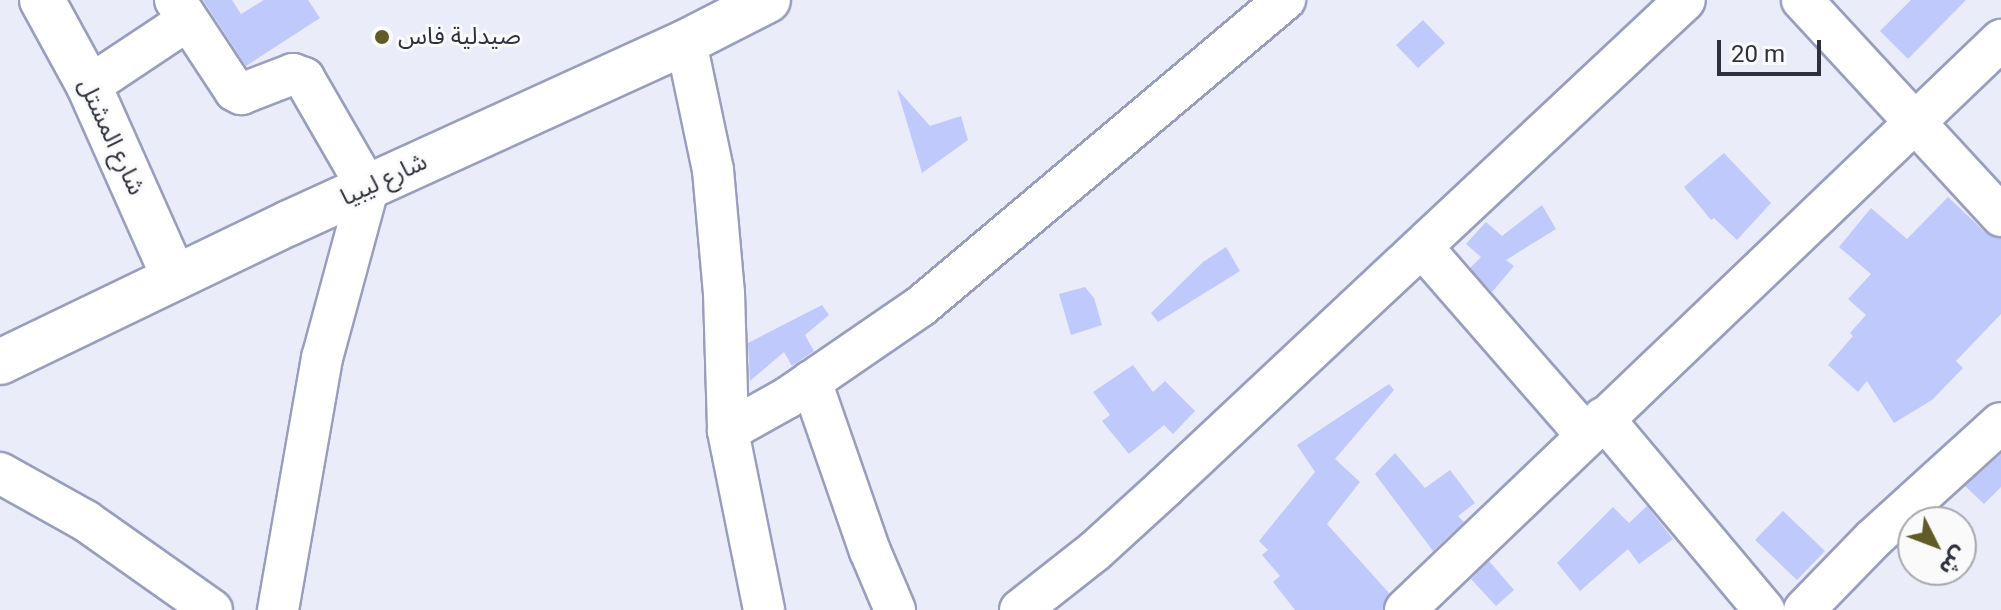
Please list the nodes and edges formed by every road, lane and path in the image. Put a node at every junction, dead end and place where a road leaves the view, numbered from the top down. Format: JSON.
{"nodes":[{"id":1,"x":42,"y":0,"type":"edge"},
{"id":2,"x":768,"y":0,"type":"edge"},
{"id":3,"x":1285,"y":0,"type":"edge"},
{"id":4,"x":1685,"y":0,"type":"edge"},
{"id":5,"x":1802,"y":0,"type":"edge"},
{"id":6,"x":181,"y":10,"type":"edge"},
{"id":7,"x":2001,"y":40,"type":"edge"},
{"id":8,"x":686,"y":42,"type":"junction"},
{"id":9,"x":89,"y":86,"type":"junction"},
{"id":10,"x":1914,"y":120,"type":"junction"},
{"id":11,"x":368,"y":189,"type":"junction"},
{"id":12,"x":2001,"y":216,"type":"edge"},
{"id":13,"x":1422,"y":247,"type":"junction"},
{"id":14,"x":174,"y":277,"type":"junction"},
{"id":15,"x":0,"y":362,"type":"edge"},
{"id":16,"x":811,"y":381,"type":"junction"},
{"id":17,"x":2001,"y":423,"type":"edge"},
{"id":18,"x":1594,"y":426,"type":"junction"},
{"id":19,"x":728,"y":431,"type":"junction"},
{"id":20,"x":0,"y":473,"type":"edge"},
{"id":21,"x":212,"y":610,"type":"edge"},
{"id":22,"x":278,"y":610,"type":"edge"},
{"id":23,"x":764,"y":610,"type":"edge"},
{"id":24,"x":895,"y":610,"type":"edge"},
{"id":25,"x":1020,"y":610,"type":"edge"},
{"id":26,"x":1405,"y":610,"type":"edge"},
{"id":27,"x":1764,"y":610,"type":"edge"},
{"id":28,"x":1804,"y":610,"type":"edge"}],
"edges":[{"from":1,"to":9,"type":"main road","name":"شارع المشتل"},
{"from":2,"to":8,"type":"main road","name":"شارع ليبيا"},
{"from":3,"to":16,"type":"street"},
{"from":4,"to":13,"type":"street"},
{"from":5,"to":10,"type":"street"},
{"from":6,"to":9,"type":"street"},
{"from":6,"to":11,"type":"street"},
{"from":7,"to":10,"type":"street"},
{"from":8,"to":11,"type":"main road","name":"شارع ليبيا"},
{"from":8,"to":19,"type":"street"},
{"from":9,"to":14,"type":"main road","name":"شارع المشتل"},
{"from":10,"to":12,"type":"street"},
{"from":10,"to":18,"type":"street"},
{"from":11,"to":14,"type":"main road","name":"شارع ليبيا"},
{"from":11,"to":22,"type":"street"},
{"from":13,"to":18,"type":"street"},
{"from":13,"to":25,"type":"street"},
{"from":14,"to":15,"type":"main road","name":"شارع ليبيا"},
{"from":16,"to":19,"type":"street"},
{"from":16,"to":24,"type":"street"},
{"from":17,"to":28,"type":"street"},
{"from":18,"to":26,"type":"street"},
{"from":18,"to":27,"type":"street"},
{"from":19,"to":23,"type":"street"},
{"from":20,"to":21,"type":"street"}]}
